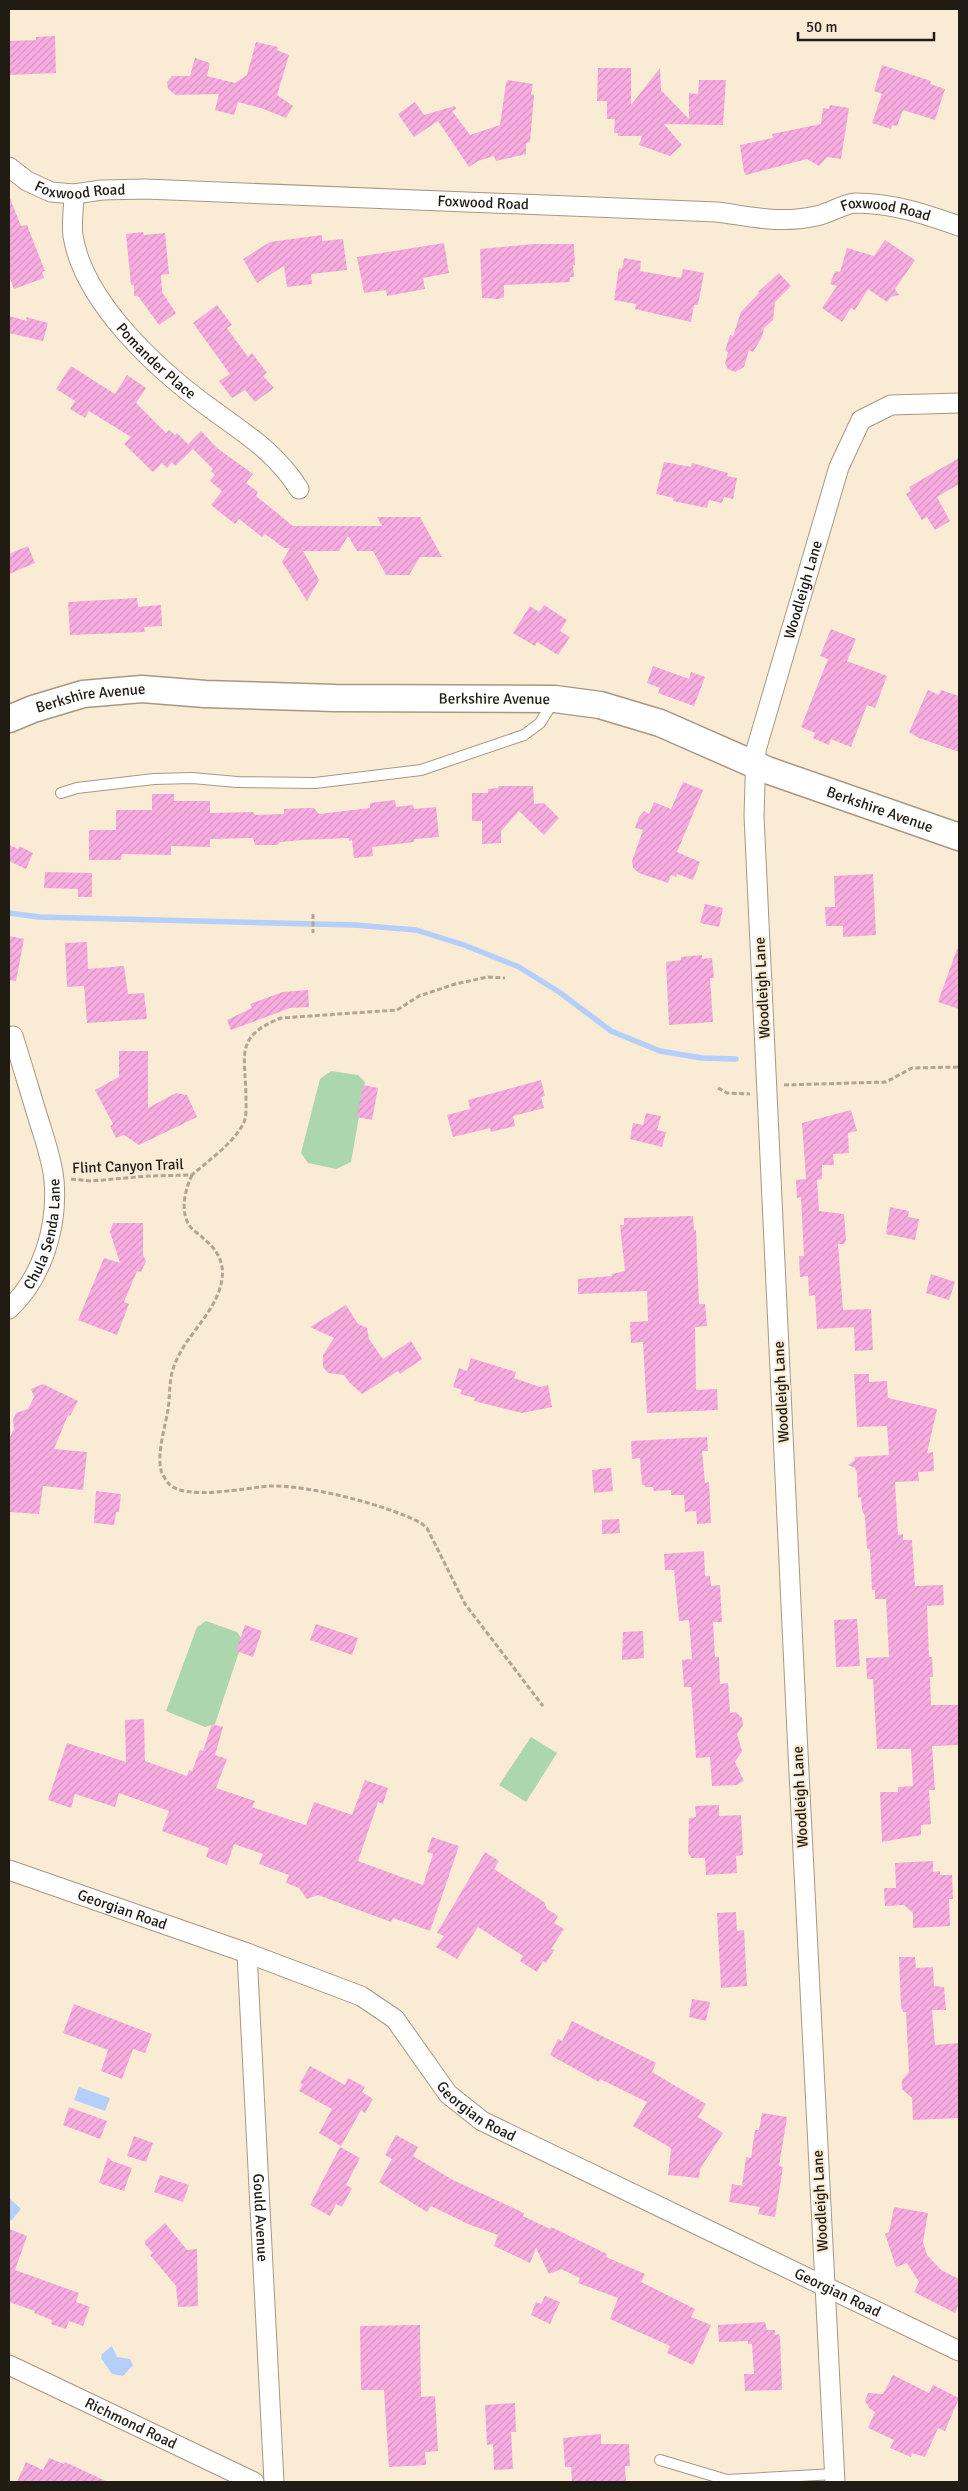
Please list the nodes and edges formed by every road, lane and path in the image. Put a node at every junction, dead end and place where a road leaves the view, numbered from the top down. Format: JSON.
{"nodes":[{"id":1,"x":9,"y":167,"type":"edge"},
{"id":2,"x":74,"y":194,"type":"junction"},
{"id":3,"x":959,"y":226,"type":"edge"},
{"id":4,"x":959,"y":403,"type":"edge"},
{"id":5,"x":298,"y":489,"type":"dead end"},
{"id":6,"x":555,"y":699,"type":"junction"},
{"id":7,"x":9,"y":719,"type":"edge"},
{"id":8,"x":755,"y":765,"type":"junction"},
{"id":9,"x":61,"y":793,"type":"dead end"},
{"id":10,"x":959,"y":837,"type":"edge"},
{"id":11,"x":312,"y":914,"type":"dead end"},
{"id":12,"x":314,"y":933,"type":"dead end"},
{"id":13,"x":505,"y":978,"type":"dead end"},
{"id":14,"x":13,"y":1036,"type":"dead end"},
{"id":15,"x":959,"y":1067,"type":"edge"},
{"id":16,"x":781,"y":1086,"type":"dead end"},
{"id":17,"x":718,"y":1088,"type":"dead end"},
{"id":18,"x":753,"y":1094,"type":"dead end"},
{"id":19,"x":192,"y":1175,"type":"junction"},
{"id":20,"x":54,"y":1179,"type":"junction"},
{"id":21,"x":13,"y":1298,"type":"edge"},
{"id":22,"x":543,"y":1706,"type":"dead end"},
{"id":23,"x":9,"y":1870,"type":"edge"},
{"id":24,"x":247,"y":1953,"type":"junction"},
{"id":25,"x":824,"y":2285,"type":"junction"},
{"id":26,"x":959,"y":2351,"type":"edge"},
{"id":27,"x":9,"y":2365,"type":"edge"},
{"id":28,"x":660,"y":2460,"type":"dead end"},
{"id":29,"x":835,"y":2478,"type":"edge"},
{"id":30,"x":254,"y":2482,"type":"edge"},
{"id":31,"x":274,"y":2482,"type":"edge"}],
"edges":[{"from":1,"to":2,"type":"street","name":"Foxwood Road"},
{"from":2,"to":3,"type":"street","name":"Foxwood Road"},
{"from":2,"to":5,"type":"street","name":"Pomander Place"},
{"from":4,"to":8,"type":"street","name":"Woodleigh Lane"},
{"from":6,"to":7,"type":"street","name":"Berkshire Avenue"},
{"from":6,"to":8,"type":"street","name":"Berkshire Avenue"},
{"from":6,"to":9,"type":"lane"},
{"from":8,"to":10,"type":"street","name":"Berkshire Avenue"},
{"from":8,"to":25,"type":"street","name":"Woodleigh Lane"},
{"from":11,"to":12,"type":"path"},
{"from":13,"to":19,"type":"path","name":"Flint Canyon Trail"},
{"from":14,"to":20,"type":"street","name":"Chula Senda Lane"},
{"from":15,"to":16,"type":"path"},
{"from":17,"to":18,"type":"path"},
{"from":19,"to":20,"type":"path","name":"Flint Canyon Trail"},
{"from":19,"to":22,"type":"path"},
{"from":20,"to":21,"type":"street","name":"Chula Senda Lane"},
{"from":23,"to":24,"type":"street","name":"Georgian Road"},
{"from":24,"to":25,"type":"street","name":"Georgian Road"},
{"from":24,"to":31,"type":"street","name":"Gould Avenue"},
{"from":25,"to":26,"type":"street","name":"Georgian Road"},
{"from":25,"to":29,"type":"street","name":"Woodleigh Lane"},
{"from":27,"to":30,"type":"street","name":"Richmond Road"},
{"from":28,"to":29,"type":"lane"}]}
